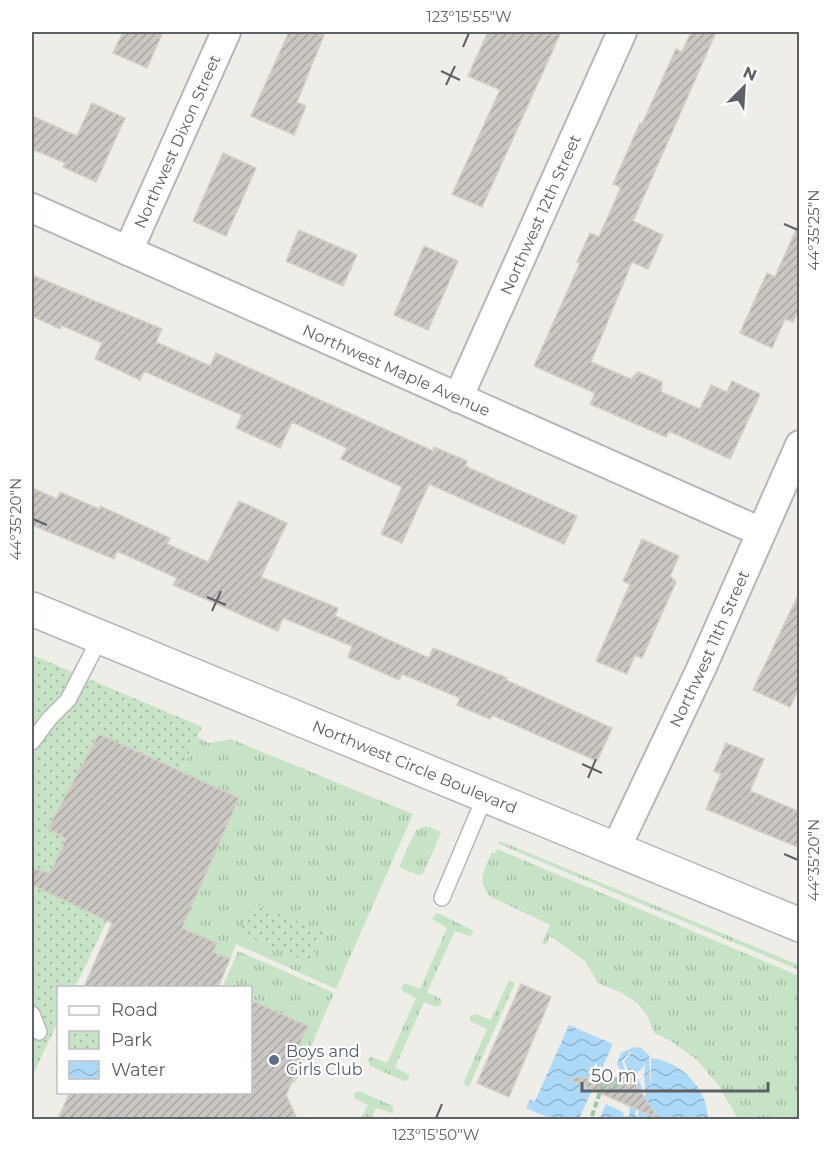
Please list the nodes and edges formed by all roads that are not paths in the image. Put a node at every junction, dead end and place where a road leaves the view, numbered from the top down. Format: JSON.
{"nodes":[{"id":1,"x":225,"y":32,"type":"edge"},
{"id":2,"x":622,"y":32,"type":"edge"},
{"id":3,"x":32,"y":208,"type":"edge"},
{"id":4,"x":128,"y":251,"type":"junction"},
{"id":5,"x":458,"y":398,"type":"junction"},
{"id":6,"x":800,"y":445,"type":"edge"},
{"id":7,"x":761,"y":532,"type":"junction"},
{"id":8,"x":32,"y":609,"type":"edge"},
{"id":9,"x":100,"y":638,"type":"junction"},
{"id":10,"x":32,"y":742,"type":"edge"},
{"id":11,"x":486,"y":794,"type":"junction"},
{"id":12,"x":616,"y":848,"type":"junction"},
{"id":13,"x":442,"y":898,"type":"dead end"},
{"id":14,"x":800,"y":925,"type":"edge"},
{"id":15,"x":32,"y":1014,"type":"edge"},
{"id":16,"x":39,"y":1032,"type":"dead end"}],
"edges":[{"from":1,"to":4,"type":"street","name":"Northwest Dixon Street"},
{"from":2,"to":5,"type":"street","name":"Northwest 12th Street"},
{"from":3,"to":4,"type":"street","name":"Northwest Maple Avenue"},
{"from":4,"to":5,"type":"street","name":"Northwest Maple Avenue"},
{"from":5,"to":7,"type":"street","name":"Northwest Maple Avenue"},
{"from":6,"to":7,"type":"street","name":"Northwest 11th Street"},
{"from":7,"to":12,"type":"street","name":"Northwest 11th Street"},
{"from":8,"to":9,"type":"main road","name":"Northwest Circle Boulevard"},
{"from":9,"to":10,"type":"lane"},
{"from":9,"to":11,"type":"main road","name":"Northwest Circle Boulevard"},
{"from":11,"to":12,"type":"main road","name":"Northwest Circle Boulevard"},
{"from":11,"to":13,"type":"lane"},
{"from":12,"to":14,"type":"main road","name":"Northwest Circle Boulevard"},
{"from":15,"to":16,"type":"lane"}]}
